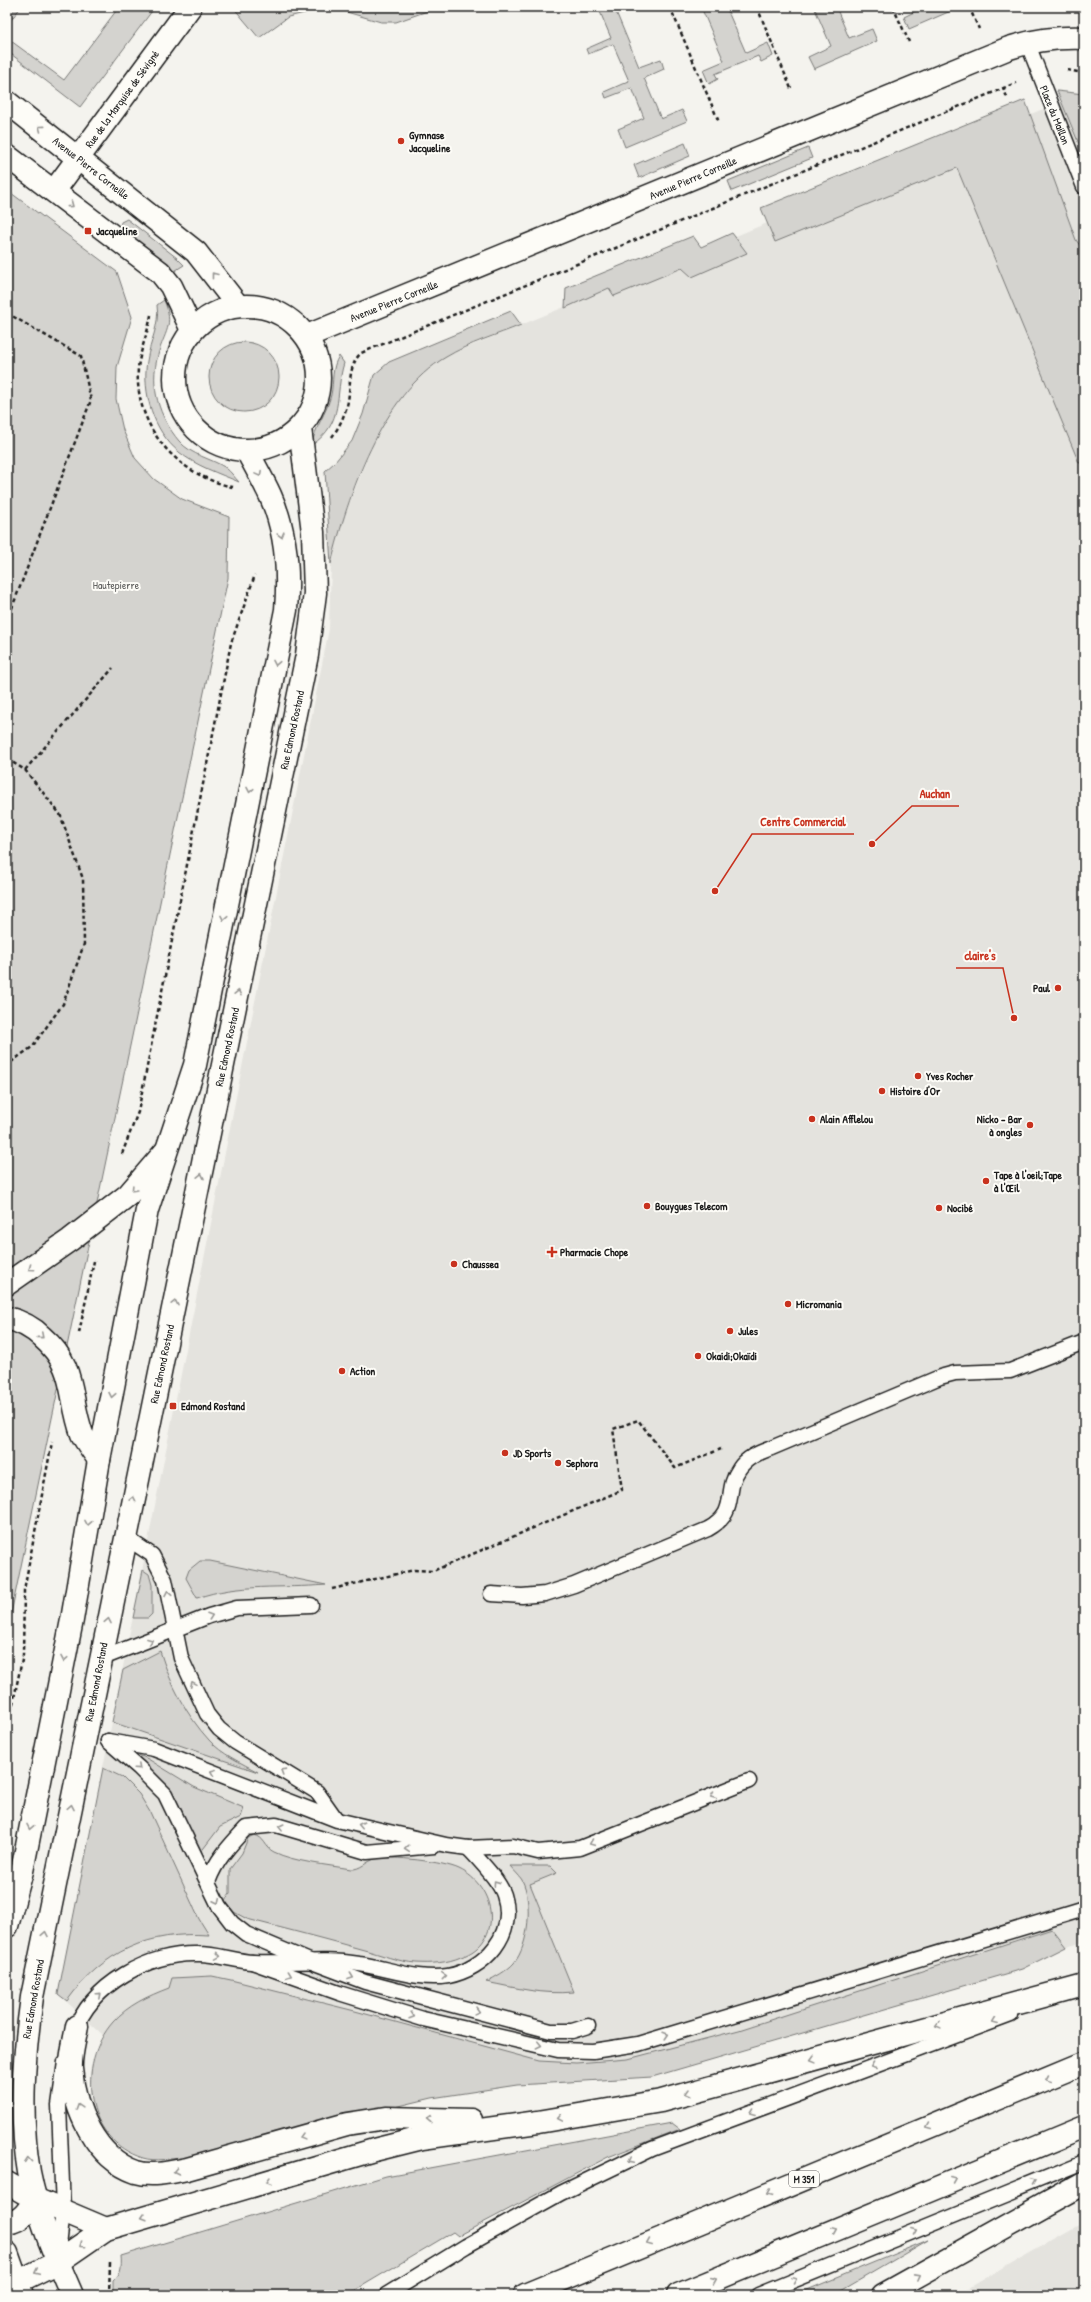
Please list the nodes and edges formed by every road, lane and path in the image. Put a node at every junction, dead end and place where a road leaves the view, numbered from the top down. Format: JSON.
{"nodes":[{"id":1,"x":190,"y":7,"type":"edge"},
{"id":2,"x":670,"y":7,"type":"edge"},
{"id":3,"x":757,"y":7,"type":"edge"},
{"id":4,"x":894,"y":7,"type":"edge"},
{"id":5,"x":1084,"y":38,"type":"edge"},
{"id":6,"x":909,"y":42,"type":"dead end"},
{"id":7,"x":1027,"y":42,"type":"junction"},
{"id":8,"x":1084,"y":72,"type":"edge"},
{"id":9,"x":1039,"y":74,"type":"junction"},
{"id":10,"x":792,"y":91,"type":"dead end"},
{"id":11,"x":7,"y":102,"type":"edge"},
{"id":12,"x":719,"y":122,"type":"dead end"},
{"id":13,"x":7,"y":156,"type":"edge"},
{"id":14,"x":79,"y":158,"type":"junction"},
{"id":15,"x":1084,"y":187,"type":"edge"},
{"id":16,"x":54,"y":191,"type":"junction"},
{"id":17,"x":238,"y":306,"type":"junction"},
{"id":18,"x":7,"y":313,"type":"edge"},
{"id":19,"x":151,"y":314,"type":"dead end"},
{"id":20,"x":192,"y":330,"type":"junction"},
{"id":21,"x":307,"y":336,"type":"junction"},
{"id":22,"x":300,"y":428,"type":"junction"},
{"id":23,"x":328,"y":442,"type":"dead end"},
{"id":24,"x":247,"y":452,"type":"junction"},
{"id":25,"x":235,"y":488,"type":"dead end"},
{"id":26,"x":256,"y":568,"type":"dead end"},
{"id":27,"x":7,"y":621,"type":"edge"},
{"id":28,"x":113,"y":668,"type":"dead end"},
{"id":29,"x":7,"y":759,"type":"edge"},
{"id":30,"x":25,"y":770,"type":"junction"},
{"id":31,"x":7,"y":1066,"type":"edge"},
{"id":32,"x":168,"y":1148,"type":"junction"},
{"id":33,"x":121,"y":1155,"type":"dead end"},
{"id":34,"x":104,"y":1214,"type":"junction"},
{"id":35,"x":7,"y":1284,"type":"edge"},
{"id":36,"x":7,"y":1318,"type":"edge"},
{"id":37,"x":1084,"y":1342,"type":"edge"},
{"id":38,"x":70,"y":1378,"type":"junction"},
{"id":39,"x":53,"y":1435,"type":"dead end"},
{"id":40,"x":726,"y":1447,"type":"dead end"},
{"id":41,"x":99,"y":1460,"type":"junction"},
{"id":42,"x":125,"y":1537,"type":"junction"},
{"id":43,"x":326,"y":1590,"type":"dead end"},
{"id":44,"x":491,"y":1594,"type":"dead end"},
{"id":45,"x":311,"y":1605,"type":"dead end"},
{"id":46,"x":174,"y":1631,"type":"junction"},
{"id":47,"x":100,"y":1659,"type":"junction"},
{"id":48,"x":7,"y":1732,"type":"edge"},
{"id":49,"x":749,"y":1781,"type":"dead end"},
{"id":50,"x":336,"y":1820,"type":"junction"},
{"id":51,"x":446,"y":1845,"type":"junction"},
{"id":52,"x":468,"y":1848,"type":"junction"},
{"id":53,"x":208,"y":1882,"type":"junction"},
{"id":54,"x":1084,"y":1909,"type":"edge"},
{"id":55,"x":7,"y":1926,"type":"edge"},
{"id":56,"x":252,"y":1962,"type":"junction"},
{"id":57,"x":312,"y":1962,"type":"junction"},
{"id":58,"x":1084,"y":1986,"type":"edge"},
{"id":59,"x":77,"y":2026,"type":"junction"},
{"id":60,"x":588,"y":2026,"type":"dead end"},
{"id":61,"x":1084,"y":2063,"type":"edge"},
{"id":62,"x":538,"y":2122,"type":"junction"},
{"id":63,"x":1084,"y":2127,"type":"edge"},
{"id":64,"x":1084,"y":2162,"type":"edge"},
{"id":65,"x":7,"y":2183,"type":"edge"},
{"id":66,"x":1084,"y":2183,"type":"edge"},
{"id":67,"x":35,"y":2199,"type":"junction"},
{"id":68,"x":63,"y":2210,"type":"junction"},
{"id":69,"x":7,"y":2223,"type":"edge"},
{"id":70,"x":106,"y":2229,"type":"junction"},
{"id":71,"x":7,"y":2253,"type":"edge"},
{"id":72,"x":58,"y":2262,"type":"junction"},
{"id":73,"x":110,"y":2262,"type":"dead end"},
{"id":74,"x":15,"y":2287,"type":"edge"},
{"id":75,"x":72,"y":2295,"type":"edge"},
{"id":76,"x":109,"y":2295,"type":"edge"},
{"id":77,"x":386,"y":2295,"type":"edge"},
{"id":78,"x":525,"y":2295,"type":"edge"},
{"id":79,"x":678,"y":2295,"type":"edge"},
{"id":80,"x":758,"y":2295,"type":"edge"},
{"id":81,"x":883,"y":2295,"type":"edge"}],
"edges":[{"from":1,"to":14,"type":"main road","name":"Rue de la Marquise de Sévigné"},
{"from":2,"to":12,"type":"path"},
{"from":3,"to":10,"type":"path"},
{"from":4,"to":6,"type":"path"},
{"from":5,"to":7,"type":"main road","name":"Avenue Pierre Corneille"},
{"from":7,"to":9,"type":"lane","name":"Place du Maillon"},
{"from":7,"to":21,"type":"main road","name":"Avenue Pierre Corneille"},
{"from":8,"to":9,"type":"path"},
{"from":9,"to":15,"type":"lane","name":"Place du Maillon"},
{"from":9,"to":23,"type":"path"},
{"from":14,"to":11,"type":"main road","name":"Avenue Pierre Corneille","one_way":true},
{"from":13,"to":16,"type":"main road"},
{"from":14,"to":16,"type":"main road","name":"Rue de la Marquise de Sévigné"},
{"from":17,"to":14,"type":"main road","name":"Avenue Pierre Corneille","one_way":true},
{"from":16,"to":20,"type":"main road","one_way":true},
{"from":17,"to":20,"type":"main road"},
{"from":17,"to":21,"type":"main road"},
{"from":18,"to":27,"type":"path"},
{"from":19,"to":25,"type":"path"},
{"from":20,"to":24,"type":"main road"},
{"from":21,"to":22,"type":"main road"},
{"from":22,"to":24,"type":"main road"},
{"from":42,"to":22,"type":"main road","name":"Rue Edmond Rostand","one_way":true},
{"from":24,"to":32,"type":"main road","one_way":true},
{"from":26,"to":33,"type":"path"},
{"from":28,"to":30,"type":"path"},
{"from":29,"to":30,"type":"path"},
{"from":30,"to":31,"type":"path"},
{"from":32,"to":34,"type":"main road","one_way":true},
{"from":32,"to":41,"type":"main road","one_way":true},
{"from":34,"to":35,"type":"main road","one_way":true},
{"from":34,"to":38,"type":"path"},
{"from":36,"to":38,"type":"main road","one_way":true},
{"from":37,"to":44,"type":"lane"},
{"from":38,"to":41,"type":"main road"},
{"from":39,"to":48,"type":"path"},
{"from":40,"to":43,"type":"path"},
{"from":41,"to":55,"type":"main road","one_way":true},
{"from":46,"to":42,"type":"lane","one_way":true},
{"from":47,"to":42,"type":"main road","name":"Rue Edmond Rostand","one_way":true},
{"from":46,"to":45,"type":"lane","one_way":true},
{"from":47,"to":46,"type":"lane","one_way":true},
{"from":50,"to":46,"type":"lane","one_way":true},
{"from":67,"to":47,"type":"main road","name":"Rue Edmond Rostand","one_way":true},
{"from":49,"to":52,"type":"lane","one_way":true},
{"from":51,"to":50,"type":"lane","one_way":true},
{"from":50,"to":53,"type":"lane","one_way":true},
{"from":51,"to":52,"type":"lane"},
{"from":51,"to":53,"type":"lane","one_way":true},
{"from":57,"to":52,"type":"lane","one_way":true},
{"from":53,"to":57,"type":"lane","one_way":true},
{"from":56,"to":54,"type":"lane","one_way":true},
{"from":56,"to":57,"type":"lane"},
{"from":59,"to":56,"type":"lane","one_way":true},
{"from":57,"to":60,"type":"lane","one_way":true},
{"from":58,"to":62,"type":"main road","one_way":true},
{"from":58,"to":77,"type":"lane","one_way":true},
{"from":62,"to":59,"type":"main road","one_way":true},
{"from":59,"to":68,"type":"lane"},
{"from":61,"to":78,"type":"main road","number":"M 351","one_way":true},
{"from":62,"to":70,"type":"main road","one_way":true},
{"from":79,"to":63,"type":"main road","one_way":true},
{"from":80,"to":64,"type":"lane","one_way":true},
{"from":65,"to":67,"type":"main road"},
{"from":81,"to":66,"type":"main road","one_way":true},
{"from":67,"to":68,"type":"main road"},
{"from":67,"to":69,"type":"main road"},
{"from":67,"to":72,"type":"main road","name":"Rue Edmond Rostand"},
{"from":68,"to":70,"type":"main road"},
{"from":68,"to":72,"type":"lane"},
{"from":70,"to":72,"type":"main road","one_way":true},
{"from":71,"to":74,"type":"main road"},
{"from":72,"to":74,"type":"main road","one_way":true},
{"from":72,"to":75,"type":"main road","name":"Rue Edmond Rostand"},
{"from":73,"to":76,"type":"path"}]}
